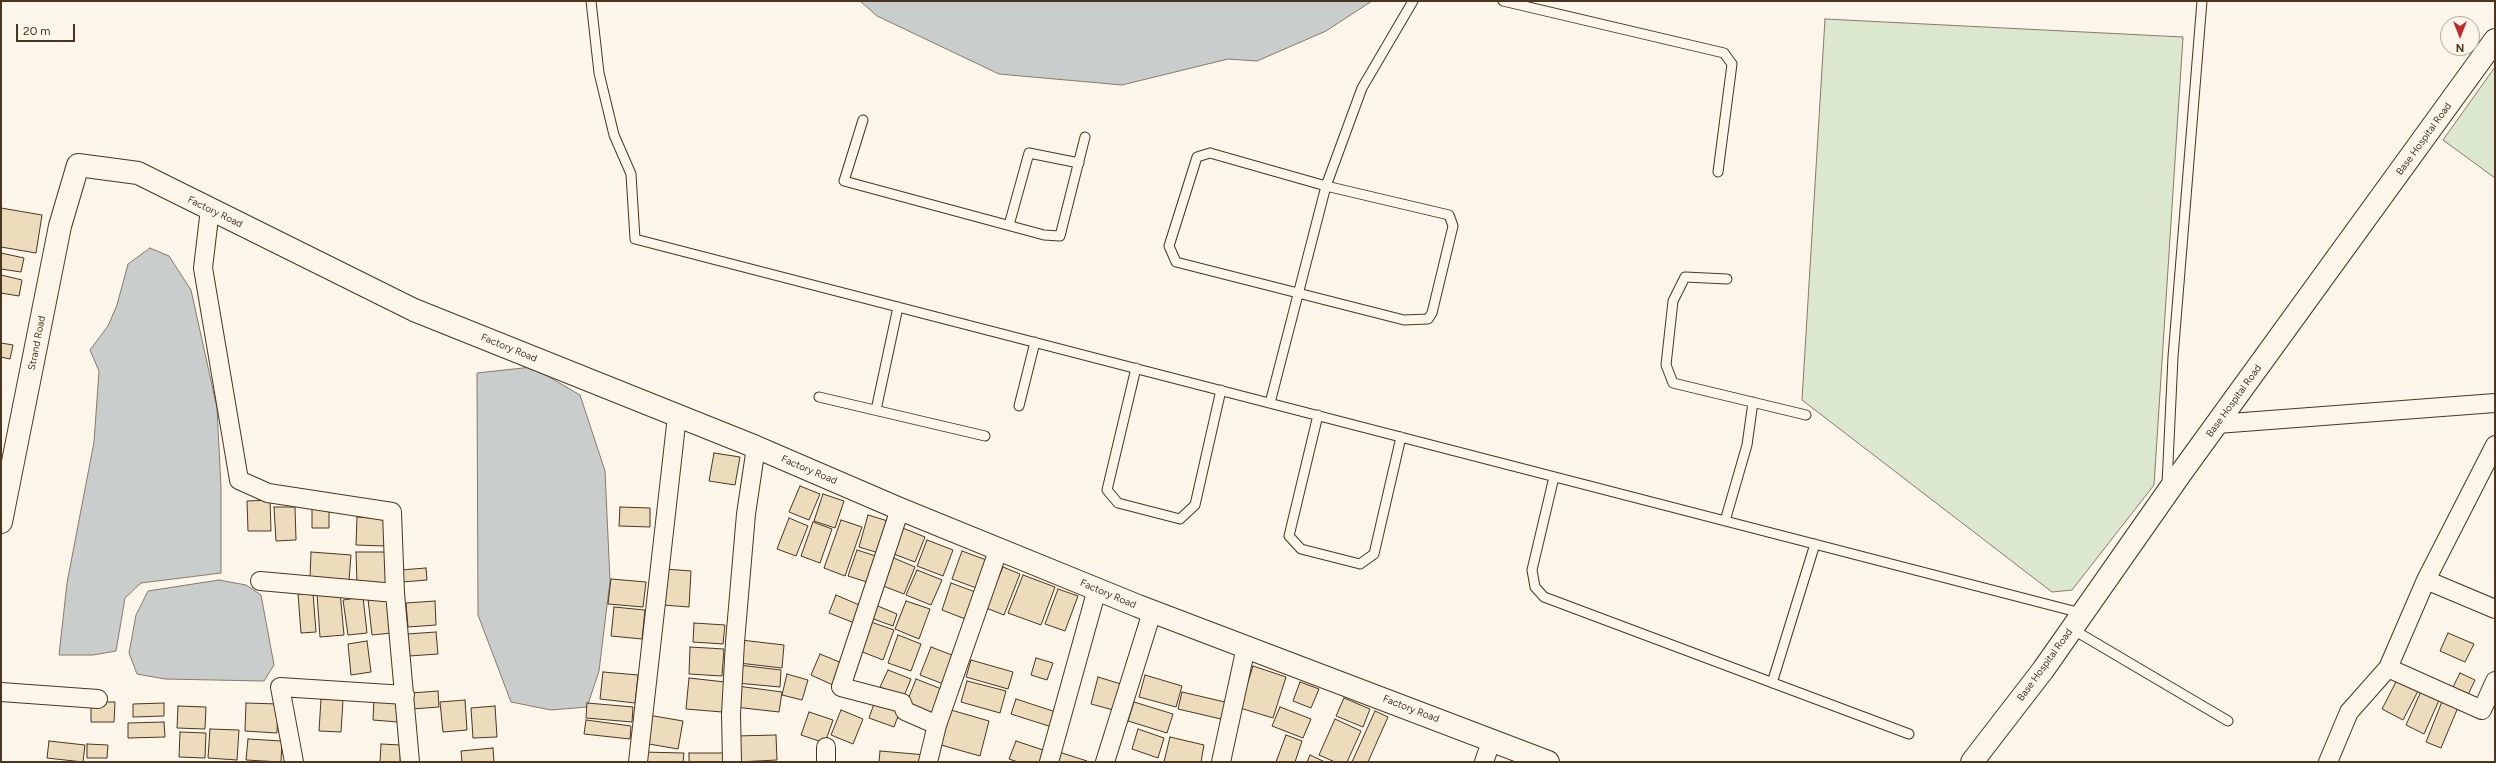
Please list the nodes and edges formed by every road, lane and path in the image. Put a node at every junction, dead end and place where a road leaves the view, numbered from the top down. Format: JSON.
{"nodes":[{"id":1,"x":591,"y":1,"type":"edge"},
{"id":2,"x":1413,"y":1,"type":"edge"},
{"id":3,"x":1503,"y":1,"type":"edge"},
{"id":4,"x":2202,"y":1,"type":"edge"},
{"id":5,"x":2495,"y":40,"type":"edge"},
{"id":6,"x":863,"y":120,"type":"dead end"},
{"id":7,"x":1085,"y":137,"type":"dead end"},
{"id":8,"x":1079,"y":163,"type":"junction"},
{"id":9,"x":78,"y":165,"type":"joint"},
{"id":10,"x":1718,"y":172,"type":"dead end"},
{"id":11,"x":1326,"y":186,"type":"junction"},
{"id":12,"x":210,"y":209,"type":"junction"},
{"id":13,"x":1009,"y":225,"type":"junction"},
{"id":14,"x":1727,"y":279,"type":"dead end"},
{"id":15,"x":1298,"y":293,"type":"junction"},
{"id":16,"x":898,"y":307,"type":"junction"},
{"id":17,"x":1035,"y":342,"type":"junction"},
{"id":18,"x":1136,"y":368,"type":"junction"},
{"id":19,"x":1221,"y":390,"type":"junction"},
{"id":20,"x":819,"y":397,"type":"dead end"},
{"id":21,"x":1753,"y":402,"type":"junction"},
{"id":22,"x":1270,"y":403,"type":"junction"},
{"id":23,"x":2495,"y":404,"type":"edge"},
{"id":24,"x":1019,"y":406,"type":"dead end"},
{"id":25,"x":876,"y":410,"type":"junction"},
{"id":26,"x":1318,"y":415,"type":"junction"},
{"id":27,"x":1806,"y":415,"type":"dead end"},
{"id":28,"x":677,"y":416,"type":"junction"},
{"id":29,"x":2217,"y":424,"type":"junction"},
{"id":30,"x":985,"y":436,"type":"dead end"},
{"id":31,"x":1401,"y":437,"type":"junction"},
{"id":32,"x":2495,"y":445,"type":"edge"},
{"id":33,"x":756,"y":447,"type":"junction"},
{"id":34,"x":1554,"y":477,"type":"junction"},
{"id":35,"x":2166,"y":495,"type":"junction"},
{"id":36,"x":900,"y":510,"type":"junction"},
{"id":37,"x":1725,"y":521,"type":"junction"},
{"id":38,"x":1,"y":522,"type":"edge"},
{"id":39,"x":1815,"y":544,"type":"junction"},
{"id":40,"x":999,"y":548,"type":"junction"},
{"id":41,"x":2426,"y":580,"type":"junction"},
{"id":42,"x":260,"y":582,"type":"dead end"},
{"id":43,"x":1097,"y":589,"type":"junction"},
{"id":44,"x":395,"y":593,"type":"junction"},
{"id":45,"x":2495,"y":609,"type":"edge"},
{"id":46,"x":1152,"y":612,"type":"junction"},
{"id":47,"x":2077,"y":622,"type":"junction"},
{"id":48,"x":1246,"y":647,"type":"junction"},
{"id":49,"x":2388,"y":668,"type":"junction"},
{"id":50,"x":2495,"y":681,"type":"edge"},
{"id":51,"x":1772,"y":683,"type":"junction"},
{"id":52,"x":1,"y":692,"type":"edge"},
{"id":53,"x":405,"y":695,"type":"junction"},
{"id":54,"x":98,"y":700,"type":"dead end"},
{"id":55,"x":2228,"y":721,"type":"dead end"},
{"id":56,"x":937,"y":725,"type":"junction"},
{"id":57,"x":1909,"y":734,"type":"dead end"},
{"id":58,"x":1492,"y":739,"type":"junction"},
{"id":59,"x":294,"y":762,"type":"edge"},
{"id":60,"x":410,"y":762,"type":"edge"},
{"id":61,"x":638,"y":762,"type":"edge"},
{"id":62,"x":732,"y":762,"type":"edge"},
{"id":63,"x":928,"y":762,"type":"edge"},
{"id":64,"x":1049,"y":762,"type":"edge"},
{"id":65,"x":1106,"y":762,"type":"edge"},
{"id":66,"x":1221,"y":762,"type":"edge"},
{"id":67,"x":1484,"y":762,"type":"edge"},
{"id":68,"x":1548,"y":762,"type":"edge"},
{"id":69,"x":1972,"y":762,"type":"edge"},
{"id":70,"x":2328,"y":762,"type":"edge"}],
"edges":[{"from":1,"to":16,"type":"lane"},
{"from":2,"to":11,"type":"lane"},
{"from":3,"to":10,"type":"lane"},
{"from":4,"to":35,"type":"lane"},
{"from":5,"to":29,"type":"street","name":"Base Hospital Road"},
{"from":6,"to":13,"type":"lane"},
{"from":7,"to":8,"type":"lane"},
{"from":8,"to":13,"type":"lane"},
{"from":8,"to":13,"type":"lane"},
{"from":9,"to":12,"type":"street","name":"Factory Road"},
{"from":9,"to":38,"type":"street","name":"Strand Road"},
{"from":11,"to":15,"type":"lane"},
{"from":11,"to":15,"type":"lane"},
{"from":11,"to":15,"type":"lane"},
{"from":12,"to":28,"type":"street","name":"Factory Road"},
{"from":12,"to":44,"type":"street"},
{"from":14,"to":21,"type":"lane"},
{"from":15,"to":22,"type":"lane"},
{"from":16,"to":17,"type":"lane"},
{"from":16,"to":25,"type":"lane"},
{"from":17,"to":18,"type":"lane"},
{"from":17,"to":24,"type":"lane"},
{"from":18,"to":19,"type":"lane"},
{"from":18,"to":19,"type":"lane"},
{"from":19,"to":22,"type":"lane"},
{"from":20,"to":25,"type":"lane"},
{"from":21,"to":27,"type":"lane"},
{"from":21,"to":37,"type":"lane"},
{"from":22,"to":26,"type":"lane"},
{"from":23,"to":29,"type":"street"},
{"from":25,"to":30,"type":"lane"},
{"from":26,"to":31,"type":"lane"},
{"from":26,"to":31,"type":"lane"},
{"from":28,"to":33,"type":"street","name":"Factory Road"},
{"from":28,"to":61,"type":"street"},
{"from":29,"to":35,"type":"street","name":"Base Hospital Road"},
{"from":31,"to":34,"type":"lane"},
{"from":32,"to":41,"type":"street"},
{"from":33,"to":36,"type":"street","name":"Factory Road"},
{"from":33,"to":62,"type":"street"},
{"from":34,"to":37,"type":"lane"},
{"from":34,"to":51,"type":"lane"},
{"from":35,"to":47,"type":"street","name":"Base Hospital Road"},
{"from":36,"to":40,"type":"street","name":"Factory Road"},
{"from":36,"to":56,"type":"street"},
{"from":37,"to":39,"type":"lane"},
{"from":39,"to":47,"type":"lane"},
{"from":39,"to":51,"type":"lane"},
{"from":40,"to":43,"type":"street","name":"Factory Road"},
{"from":40,"to":56,"type":"street"},
{"from":41,"to":45,"type":"street"},
{"from":41,"to":49,"type":"street"},
{"from":42,"to":44,"type":"street"},
{"from":43,"to":46,"type":"street","name":"Factory Road"},
{"from":43,"to":64,"type":"street"},
{"from":44,"to":53,"type":"street"},
{"from":46,"to":48,"type":"street","name":"Factory Road"},
{"from":46,"to":65,"type":"street"},
{"from":47,"to":55,"type":"lane"},
{"from":47,"to":69,"type":"street","name":"Base Hospital Road"},
{"from":48,"to":58,"type":"street","name":"Factory Road"},
{"from":48,"to":66,"type":"street"},
{"from":49,"to":50,"type":"street"},
{"from":49,"to":70,"type":"street"},
{"from":51,"to":57,"type":"lane"},
{"from":52,"to":54,"type":"street"},
{"from":53,"to":59,"type":"street"},
{"from":53,"to":60,"type":"street"},
{"from":56,"to":63,"type":"street"},
{"from":58,"to":67,"type":"street"},
{"from":58,"to":68,"type":"street","name":"Factory Road"}]}
